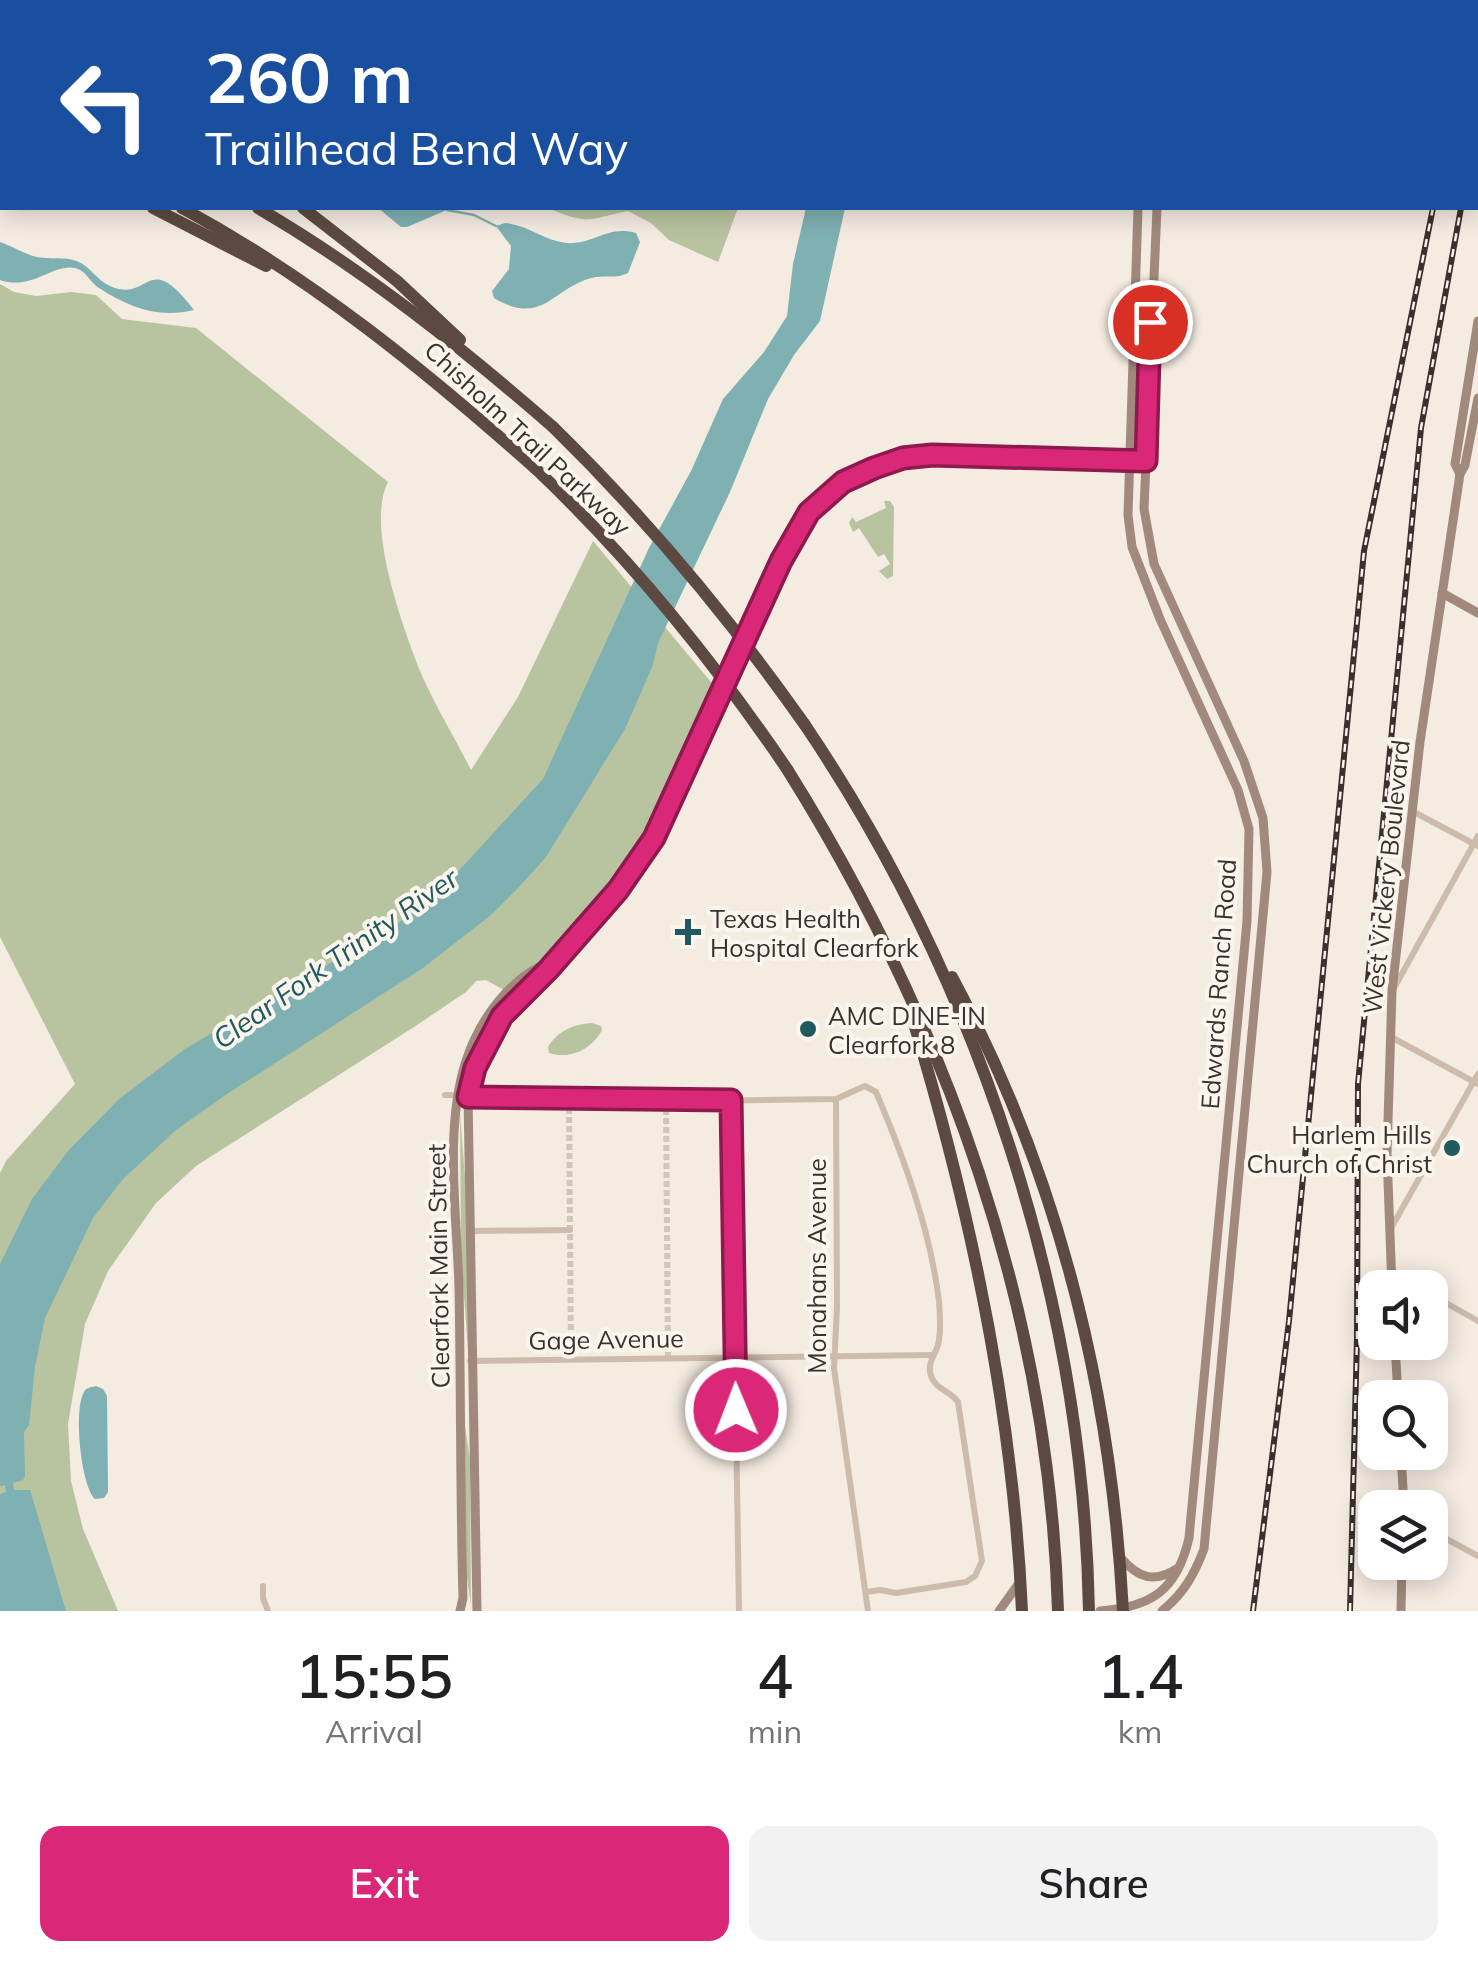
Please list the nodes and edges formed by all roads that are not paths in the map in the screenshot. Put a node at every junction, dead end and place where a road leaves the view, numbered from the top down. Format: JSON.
{"nodes":[{"id":1,"x":157,"y":210,"type":"edge"},
{"id":2,"x":185,"y":210,"type":"edge"},
{"id":3,"x":261,"y":210,"type":"edge"},
{"id":4,"x":306,"y":210,"type":"edge"},
{"id":5,"x":1138,"y":210,"type":"edge"},
{"id":6,"x":1157,"y":210,"type":"edge"},
{"id":7,"x":1136,"y":276,"type":"junction"},
{"id":8,"x":324,"y":296,"type":"junction"},
{"id":9,"x":1478,"y":321,"type":"edge"},
{"id":10,"x":1150,"y":322,"type":"junction"},
{"id":11,"x":489,"y":371,"type":"junction"},
{"id":12,"x":1478,"y":398,"type":"edge"},
{"id":13,"x":1131,"y":460,"type":"junction"},
{"id":14,"x":1146,"y":461,"type":"junction"},
{"id":15,"x":1460,"y":474,"type":"junction"},
{"id":16,"x":1442,"y":593,"type":"junction"},
{"id":17,"x":1169,"y":596,"type":"junction"},
{"id":18,"x":1154,"y":603,"type":"junction"},
{"id":19,"x":1478,"y":613,"type":"edge"},
{"id":20,"x":1414,"y":812,"type":"junction"},
{"id":21,"x":1477,"y":842,"type":"edge"},
{"id":22,"x":897,"y":877,"type":"junction"},
{"id":23,"x":1248,"y":886,"type":"junction"},
{"id":24,"x":1267,"y":887,"type":"junction"},
{"id":25,"x":896,"y":965,"type":"junction"},
{"id":26,"x":1392,"y":991,"type":"junction"},
{"id":27,"x":1390,"y":1036,"type":"junction"},
{"id":28,"x":1476,"y":1080,"type":"edge"},
{"id":29,"x":445,"y":1096,"type":"dead end"},
{"id":30,"x":463,"y":1096,"type":"junction"},
{"id":31,"x":836,"y":1098,"type":"junction"},
{"id":32,"x":731,"y":1100,"type":"junction"},
{"id":33,"x":570,"y":1230,"type":"dead end"},
{"id":34,"x":471,"y":1231,"type":"junction"},
{"id":35,"x":1389,"y":1233,"type":"junction"},
{"id":36,"x":1391,"y":1270,"type":"edge"},
{"id":37,"x":1448,"y":1304,"type":"edge"},
{"id":38,"x":1478,"y":1320,"type":"edge"},
{"id":39,"x":735,"y":1356,"type":"junction"},
{"id":40,"x":834,"y":1356,"type":"junction"},
{"id":41,"x":934,"y":1356,"type":"junction"},
{"id":42,"x":465,"y":1361,"type":"junction"},
{"id":43,"x":1448,"y":1539,"type":"edge"},
{"id":44,"x":1478,"y":1555,"type":"edge"},
{"id":45,"x":1120,"y":1557,"type":"junction"},
{"id":46,"x":1180,"y":1566,"type":"junction"},
{"id":47,"x":1402,"y":1580,"type":"edge"},
{"id":48,"x":1021,"y":1581,"type":"junction"},
{"id":49,"x":263,"y":1586,"type":"dead end"},
{"id":50,"x":866,"y":1592,"type":"junction"},
{"id":51,"x":1089,"y":1605,"type":"edge"},
{"id":52,"x":1058,"y":1606,"type":"edge"},
{"id":53,"x":1123,"y":1610,"type":"edge"},
{"id":54,"x":268,"y":1611,"type":"edge"},
{"id":55,"x":460,"y":1611,"type":"edge"},
{"id":56,"x":476,"y":1611,"type":"edge"},
{"id":57,"x":739,"y":1611,"type":"edge"},
{"id":58,"x":868,"y":1611,"type":"edge"},
{"id":59,"x":999,"y":1611,"type":"edge"},
{"id":60,"x":1022,"y":1611,"type":"edge"},
{"id":61,"x":1100,"y":1611,"type":"edge"},
{"id":62,"x":1162,"y":1611,"type":"edge"},
{"id":63,"x":1401,"y":1611,"type":"edge"}],
"edges":[{"from":1,"to":8,"type":"highway"},
{"from":2,"to":8,"type":"highway","name":"Chisholm Trail Parkway"},
{"from":3,"to":11,"type":"highway","name":"Chisholm Trail Parkway"},
{"from":4,"to":11,"type":"highway"},
{"from":5,"to":7,"type":"street","name":"Edwards Ranch Road"},
{"from":6,"to":10,"type":"street","name":"Edwards Ranch Road"},
{"from":7,"to":10,"type":"street"},
{"from":7,"to":13,"type":"street","name":"Edwards Ranch Road"},
{"from":8,"to":25,"type":"highway","name":"Chisholm Trail Parkway","bridge":true},
{"from":9,"to":15,"type":"street","name":"West Vickery Boulevard"},
{"from":10,"to":14,"type":"street","name":"Edwards Ranch Road"},
{"from":11,"to":22,"type":"highway","name":"Chisholm Trail Parkway","bridge":true},
{"from":12,"to":15,"type":"street","name":"West Vickery Boulevard"},
{"from":13,"to":14,"type":"street","name":"Clearfork Main Street"},
{"from":13,"to":18,"type":"street","name":"Edwards Ranch Road"},
{"from":13,"to":30,"type":"street","name":"Clearfork Main Street"},
{"from":14,"to":17,"type":"street","name":"Edwards Ranch Road"},
{"from":15,"to":16,"type":"street","name":"West Vickery Boulevard"},
{"from":16,"to":19,"type":"street"},
{"from":16,"to":20,"type":"street","name":"West Vickery Boulevard"},
{"from":17,"to":18,"type":"street"},
{"from":17,"to":24,"type":"street","name":"Edwards Ranch Road"},
{"from":18,"to":23,"type":"street","name":"Edwards Ranch Road"},
{"from":20,"to":21,"type":"street"},
{"from":20,"to":26,"type":"street","name":"West Vickery Boulevard"},
{"from":21,"to":26,"type":"street"},
{"from":22,"to":45,"type":"highway"},
{"from":22,"to":51,"type":"highway","name":"Chisholm Trail Parkway"},
{"from":23,"to":24,"type":"street"},
{"from":23,"to":46,"type":"street","name":"Edwards Ranch Road"},
{"from":24,"to":62,"type":"street","name":"Edwards Ranch Road"},
{"from":25,"to":48,"type":"highway"},
{"from":25,"to":52,"type":"highway","name":"Chisholm Trail Parkway"},
{"from":26,"to":27,"type":"street","name":"West Vickery Boulevard"},
{"from":27,"to":28,"type":"street"},
{"from":27,"to":35,"type":"street","name":"West Vickery Boulevard"},
{"from":28,"to":35,"type":"street"},
{"from":29,"to":30,"type":"street"},
{"from":30,"to":32,"type":"street"},
{"from":30,"to":34,"type":"street","name":"Clearfork Main Street"},
{"from":30,"to":42,"type":"street","name":"Clearfork Main Street"},
{"from":31,"to":32,"type":"street"},
{"from":31,"to":40,"type":"street","name":"Monahans Avenue"},
{"from":31,"to":41,"type":"street"},
{"from":32,"to":39,"type":"street"},
{"from":33,"to":34,"type":"street"},
{"from":34,"to":42,"type":"street","name":"Clearfork Main Street"},
{"from":35,"to":36,"type":"street","name":"West Vickery Boulevard"},
{"from":37,"to":38,"type":"street"},
{"from":39,"to":40,"type":"street","name":"Gage Avenue"},
{"from":39,"to":42,"type":"street","name":"Gage Avenue"},
{"from":39,"to":57,"type":"street"},
{"from":40,"to":41,"type":"street","name":"Gage Avenue"},
{"from":40,"to":50,"type":"street","name":"Monahans Avenue"},
{"from":41,"to":50,"type":"street"},
{"from":42,"to":55,"type":"street","name":"Clearfork Main Street"},
{"from":42,"to":56,"type":"street","name":"Clearfork Main Street"},
{"from":43,"to":44,"type":"street"},
{"from":45,"to":46,"type":"street"},
{"from":45,"to":53,"type":"highway"},
{"from":46,"to":53,"type":"street"},
{"from":47,"to":63,"type":"street"},
{"from":48,"to":59,"type":"street"},
{"from":48,"to":60,"type":"highway"},
{"from":49,"to":54,"type":"street"},
{"from":50,"to":58,"type":"street","name":"Monahans Avenue"},
{"from":53,"to":61,"type":"street"}]}
